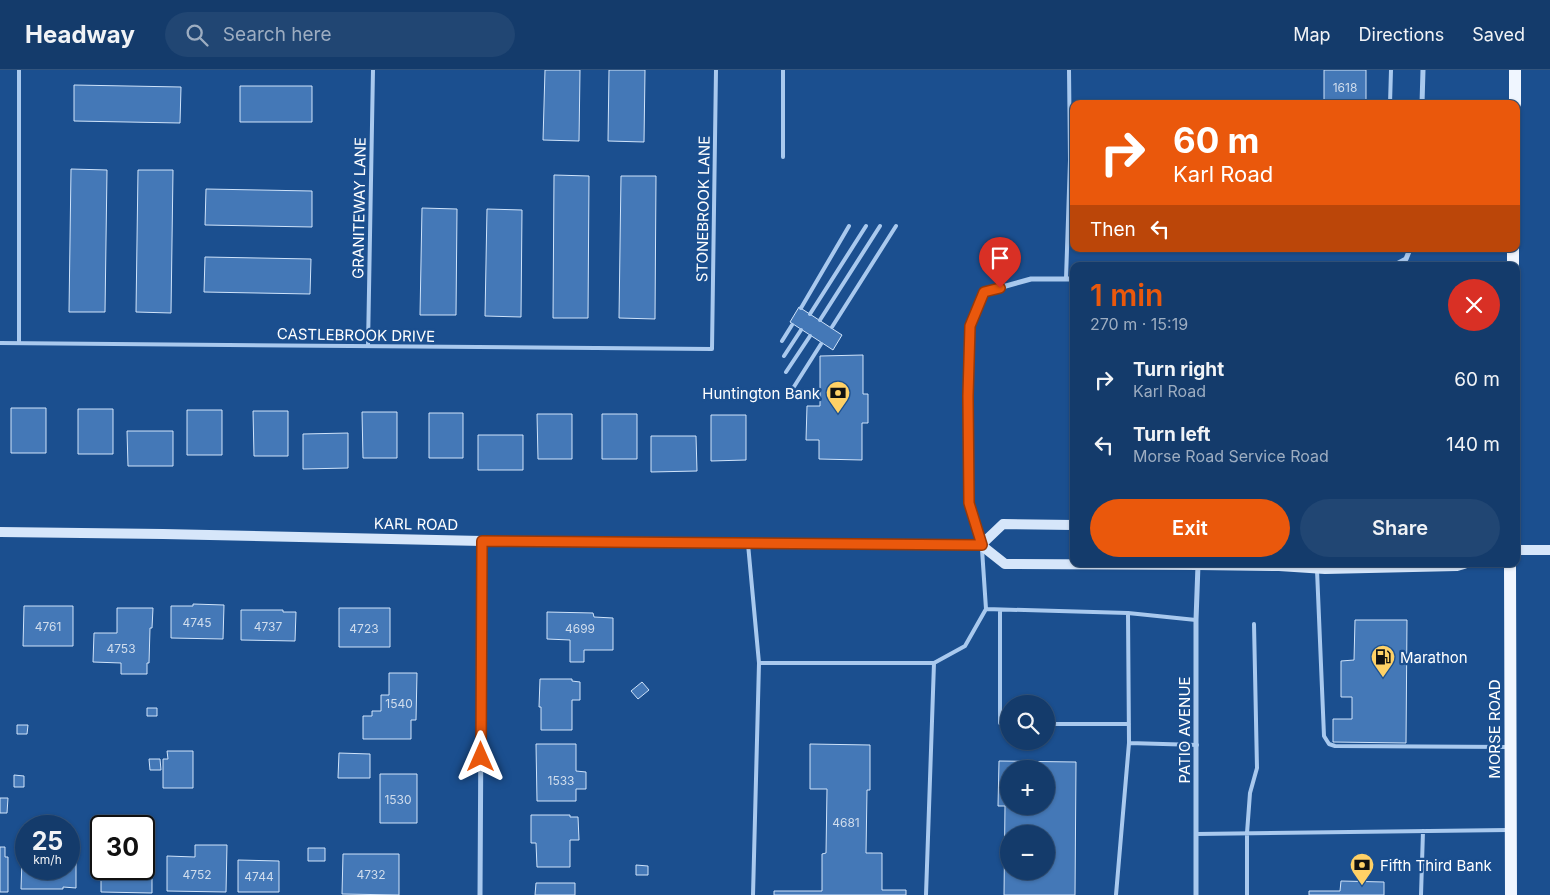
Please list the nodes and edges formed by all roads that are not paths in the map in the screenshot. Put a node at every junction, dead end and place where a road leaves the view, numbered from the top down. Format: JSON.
{"nodes":[{"id":1,"x":19,"y":70,"type":"edge"},
{"id":2,"x":373,"y":70,"type":"edge"},
{"id":3,"x":716,"y":70,"type":"edge"},
{"id":4,"x":783,"y":70,"type":"edge"},
{"id":5,"x":1069,"y":70,"type":"edge"},
{"id":6,"x":1391,"y":70,"type":"edge"},
{"id":7,"x":1423,"y":70,"type":"edge"},
{"id":8,"x":1515,"y":70,"type":"edge"},
{"id":9,"x":1390,"y":100,"type":"edge"},
{"id":10,"x":1422,"y":100,"type":"edge"},
{"id":11,"x":1515,"y":100,"type":"edge"},
{"id":12,"x":783,"y":157,"type":"dead end"},
{"id":13,"x":849,"y":226,"type":"dead end"},
{"id":14,"x":866,"y":226,"type":"dead end"},
{"id":15,"x":880,"y":226,"type":"dead end"},
{"id":16,"x":896,"y":226,"type":"dead end"},
{"id":17,"x":1409,"y":252,"type":"edge"},
{"id":18,"x":1400,"y":262,"type":"edge"},
{"id":19,"x":1066,"y":279,"type":"junction"},
{"id":20,"x":1070,"y":279,"type":"edge"},
{"id":21,"x":801,"y":308,"type":"dead end"},
{"id":22,"x":810,"y":314,"type":"dead end"},
{"id":23,"x":820,"y":320,"type":"dead end"},
{"id":24,"x":792,"y":325,"type":"dead end"},
{"id":25,"x":832,"y":327,"type":"dead end"},
{"id":26,"x":801,"y":330,"type":"dead end"},
{"id":27,"x":810,"y":336,"type":"dead end"},
{"id":28,"x":782,"y":342,"type":"dead end"},
{"id":29,"x":0,"y":343,"type":"edge"},
{"id":30,"x":19,"y":343,"type":"junction"},
{"id":31,"x":821,"y":344,"type":"dead end"},
{"id":32,"x":368,"y":346,"type":"junction"},
{"id":33,"x":712,"y":349,"type":"joint"},
{"id":34,"x":784,"y":356,"type":"dead end"},
{"id":35,"x":786,"y":372,"type":"dead end"},
{"id":36,"x":790,"y":393,"type":"dead end"},
{"id":37,"x":1070,"y":525,"type":"edge"},
{"id":38,"x":0,"y":532,"type":"edge"},
{"id":39,"x":482,"y":541,"type":"junction"},
{"id":40,"x":748,"y":544,"type":"junction"},
{"id":41,"x":982,"y":545,"type":"junction"},
{"id":42,"x":1520,"y":550,"type":"edge"},
{"id":43,"x":1550,"y":550,"type":"edge"},
{"id":44,"x":1070,"y":564,"type":"edge"},
{"id":45,"x":1198,"y":567,"type":"edge"},
{"id":46,"x":1277,"y":567,"type":"edge"},
{"id":47,"x":1387,"y":567,"type":"edge"},
{"id":48,"x":1510,"y":567,"type":"edge"},
{"id":49,"x":1317,"y":568,"type":"junction"},
{"id":50,"x":986,"y":609,"type":"junction"},
{"id":51,"x":1000,"y":610,"type":"junction"},
{"id":52,"x":1128,"y":613,"type":"junction"},
{"id":53,"x":1196,"y":620,"type":"junction"},
{"id":54,"x":1254,"y":624,"type":"dead end"},
{"id":55,"x":759,"y":663,"type":"junction"},
{"id":56,"x":934,"y":663,"type":"junction"},
{"id":57,"x":1000,"y":695,"type":"edge"},
{"id":58,"x":1055,"y":724,"type":"edge"},
{"id":59,"x":1129,"y":724,"type":"junction"},
{"id":60,"x":1129,"y":743,"type":"junction"},
{"id":61,"x":1197,"y":745,"type":"junction"},
{"id":62,"x":1510,"y":747,"type":"junction"},
{"id":63,"x":1510,"y":830,"type":"junction"},
{"id":64,"x":1423,"y":831,"type":"junction"},
{"id":65,"x":1196,"y":834,"type":"junction"},
{"id":66,"x":1247,"y":834,"type":"junction"},
{"id":67,"x":480,"y":895,"type":"edge"},
{"id":68,"x":753,"y":895,"type":"edge"},
{"id":69,"x":926,"y":895,"type":"edge"},
{"id":70,"x":1116,"y":895,"type":"edge"},
{"id":71,"x":1196,"y":895,"type":"edge"},
{"id":72,"x":1247,"y":895,"type":"edge"},
{"id":73,"x":1421,"y":895,"type":"edge"},
{"id":74,"x":1511,"y":895,"type":"edge"}],
"edges":[{"from":1,"to":30,"type":"lane"},
{"from":2,"to":32,"type":"lane","name":"GRANITEWAY LANE"},
{"from":3,"to":33,"type":"lane","name":"STONEBROOK LANE"},
{"from":4,"to":12,"type":"lane"},
{"from":5,"to":19,"type":"lane"},
{"from":6,"to":9,"type":"lane"},
{"from":7,"to":10,"type":"street"},
{"from":8,"to":11,"type":"main road"},
{"from":13,"to":21,"type":"lane"},
{"from":14,"to":22,"type":"lane"},
{"from":15,"to":23,"type":"lane"},
{"from":16,"to":25,"type":"lane"},
{"from":17,"to":18,"type":"street"},
{"from":19,"to":20,"type":"street"},
{"from":19,"to":41,"type":"street"},
{"from":24,"to":28,"type":"lane"},
{"from":26,"to":34,"type":"lane"},
{"from":27,"to":35,"type":"lane"},
{"from":29,"to":30,"type":"lane","name":"CASTLEBROOK DRIVE"},
{"from":30,"to":32,"type":"lane","name":"CASTLEBROOK DRIVE"},
{"from":31,"to":36,"type":"lane"},
{"from":32,"to":33,"type":"lane","name":"CASTLEBROOK DRIVE"},
{"from":37,"to":41,"type":"main road"},
{"from":38,"to":39,"type":"main road","name":"KARL ROAD"},
{"from":39,"to":40,"type":"main road","name":"KARL ROAD"},
{"from":39,"to":67,"type":"street"},
{"from":40,"to":41,"type":"main road","name":"KARL ROAD"},
{"from":40,"to":55,"type":"lane"},
{"from":41,"to":44,"type":"main road"},
{"from":41,"to":50,"type":"lane"},
{"from":42,"to":43,"type":"main road"},
{"from":45,"to":53,"type":"street","name":"PATIO AVENUE"},
{"from":46,"to":49,"type":"main road"},
{"from":47,"to":49,"type":"main road"},
{"from":48,"to":62,"type":"main road","name":"MORSE ROAD"},
{"from":49,"to":62,"type":"lane"},
{"from":50,"to":51,"type":"lane"},
{"from":50,"to":56,"type":"lane"},
{"from":51,"to":52,"type":"lane"},
{"from":51,"to":57,"type":"lane"},
{"from":52,"to":53,"type":"lane"},
{"from":52,"to":59,"type":"lane"},
{"from":53,"to":61,"type":"street","name":"PATIO AVENUE"},
{"from":54,"to":66,"type":"lane"},
{"from":55,"to":56,"type":"lane"},
{"from":55,"to":68,"type":"lane"},
{"from":56,"to":69,"type":"lane"},
{"from":58,"to":59,"type":"lane"},
{"from":59,"to":60,"type":"lane"},
{"from":60,"to":61,"type":"lane"},
{"from":60,"to":70,"type":"lane"},
{"from":61,"to":65,"type":"street","name":"PATIO AVENUE"},
{"from":62,"to":63,"type":"main road","name":"MORSE ROAD"},
{"from":63,"to":64,"type":"lane"},
{"from":63,"to":74,"type":"main road","name":"MORSE ROAD"},
{"from":64,"to":66,"type":"lane"},
{"from":64,"to":73,"type":"lane"},
{"from":65,"to":66,"type":"lane"},
{"from":65,"to":71,"type":"street","name":"PATIO AVENUE"},
{"from":66,"to":72,"type":"lane"}]}
